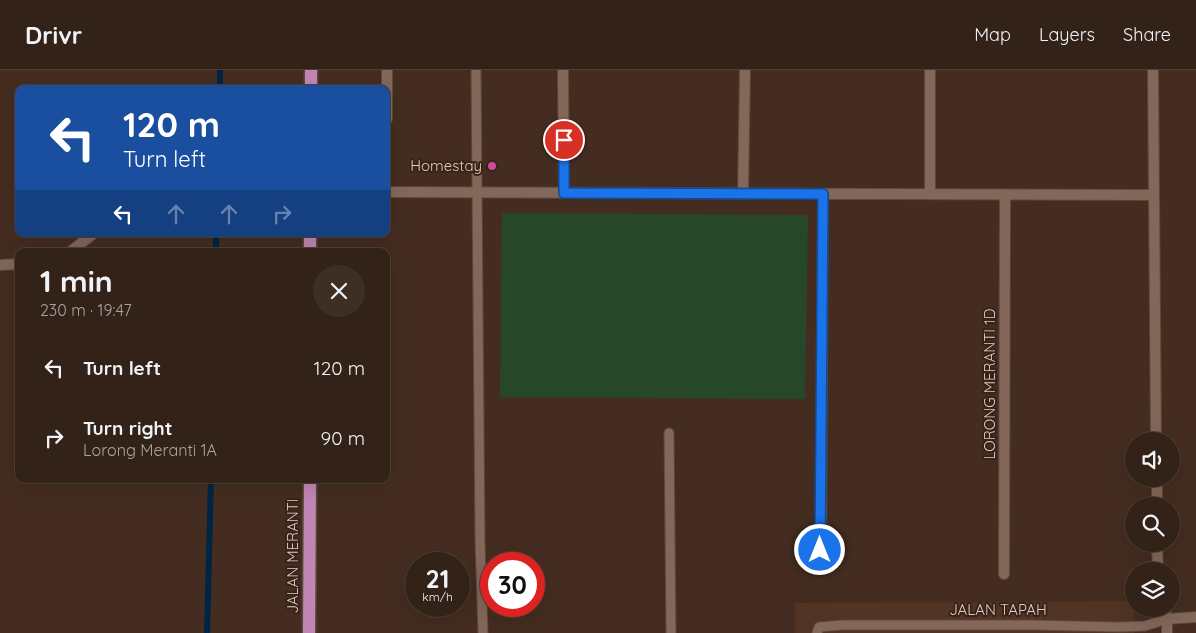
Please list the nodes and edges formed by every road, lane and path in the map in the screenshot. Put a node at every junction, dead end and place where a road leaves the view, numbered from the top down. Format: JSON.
{"nodes":[{"id":1,"x":311,"y":70,"type":"edge"},
{"id":2,"x":387,"y":70,"type":"edge"},
{"id":3,"x":476,"y":70,"type":"edge"},
{"id":4,"x":563,"y":70,"type":"edge"},
{"id":5,"x":745,"y":70,"type":"edge"},
{"id":6,"x":930,"y":70,"type":"edge"},
{"id":7,"x":1153,"y":70,"type":"edge"},
{"id":8,"x":311,"y":85,"type":"edge"},
{"id":9,"x":387,"y":85,"type":"edge"},
{"id":10,"x":390,"y":192,"type":"edge"},
{"id":11,"x":477,"y":193,"type":"junction"},
{"id":12,"x":564,"y":193,"type":"junction"},
{"id":13,"x":743,"y":194,"type":"junction"},
{"id":14,"x":823,"y":194,"type":"junction"},
{"id":15,"x":930,"y":194,"type":"junction"},
{"id":16,"x":1005,"y":195,"type":"junction"},
{"id":17,"x":1153,"y":195,"type":"junction"},
{"id":18,"x":89,"y":237,"type":"edge"},
{"id":19,"x":75,"y":248,"type":"edge"},
{"id":20,"x":15,"y":264,"type":"edge"},
{"id":21,"x":0,"y":265,"type":"edge"},
{"id":22,"x":1156,"y":432,"type":"edge"},
{"id":23,"x":669,"y":433,"type":"dead end"},
{"id":24,"x":310,"y":483,"type":"edge"},
{"id":25,"x":820,"y":550,"type":"dead end"},
{"id":26,"x":1004,"y":574,"type":"dead end"},
{"id":27,"x":1180,"y":615,"type":"edge"},
{"id":28,"x":1161,"y":617,"type":"edge"},
{"id":29,"x":1166,"y":617,"type":"edge"},
{"id":30,"x":1196,"y":617,"type":"edge"},
{"id":31,"x":1032,"y":629,"type":"edge"},
{"id":32,"x":1107,"y":630,"type":"edge"},
{"id":33,"x":309,"y":633,"type":"edge"},
{"id":34,"x":483,"y":633,"type":"edge"},
{"id":35,"x":671,"y":633,"type":"edge"},
{"id":36,"x":817,"y":633,"type":"edge"},
{"id":37,"x":1167,"y":633,"type":"edge"}],
"edges":[{"from":1,"to":8,"type":"main road"},
{"from":2,"to":9,"type":"street"},
{"from":3,"to":11,"type":"lane"},
{"from":4,"to":12,"type":"street"},
{"from":5,"to":13,"type":"street"},
{"from":6,"to":15,"type":"street"},
{"from":7,"to":17,"type":"street"},
{"from":10,"to":11,"type":"street"},
{"from":11,"to":12,"type":"street"},
{"from":11,"to":34,"type":"lane"},
{"from":12,"to":13,"type":"street"},
{"from":13,"to":14,"type":"street"},
{"from":14,"to":15,"type":"street"},
{"from":14,"to":25,"type":"street"},
{"from":15,"to":16,"type":"street"},
{"from":16,"to":17,"type":"street"},
{"from":16,"to":26,"type":"street","name":"LORONG MERANTI 1D"},
{"from":17,"to":22,"type":"street"},
{"from":18,"to":19,"type":"street"},
{"from":20,"to":21,"type":"street"},
{"from":23,"to":35,"type":"lane"},
{"from":24,"to":33,"type":"main road","name":"JALAN MERANTI"},
{"from":27,"to":30,"type":"street"},
{"from":28,"to":32,"type":"lane","name":"JALAN TAPAH"},
{"from":29,"to":37,"type":"street"},
{"from":31,"to":32,"type":"lane","name":"JALAN TAPAH"},
{"from":31,"to":36,"type":"lane","name":"JALAN TAPAH"}]}
